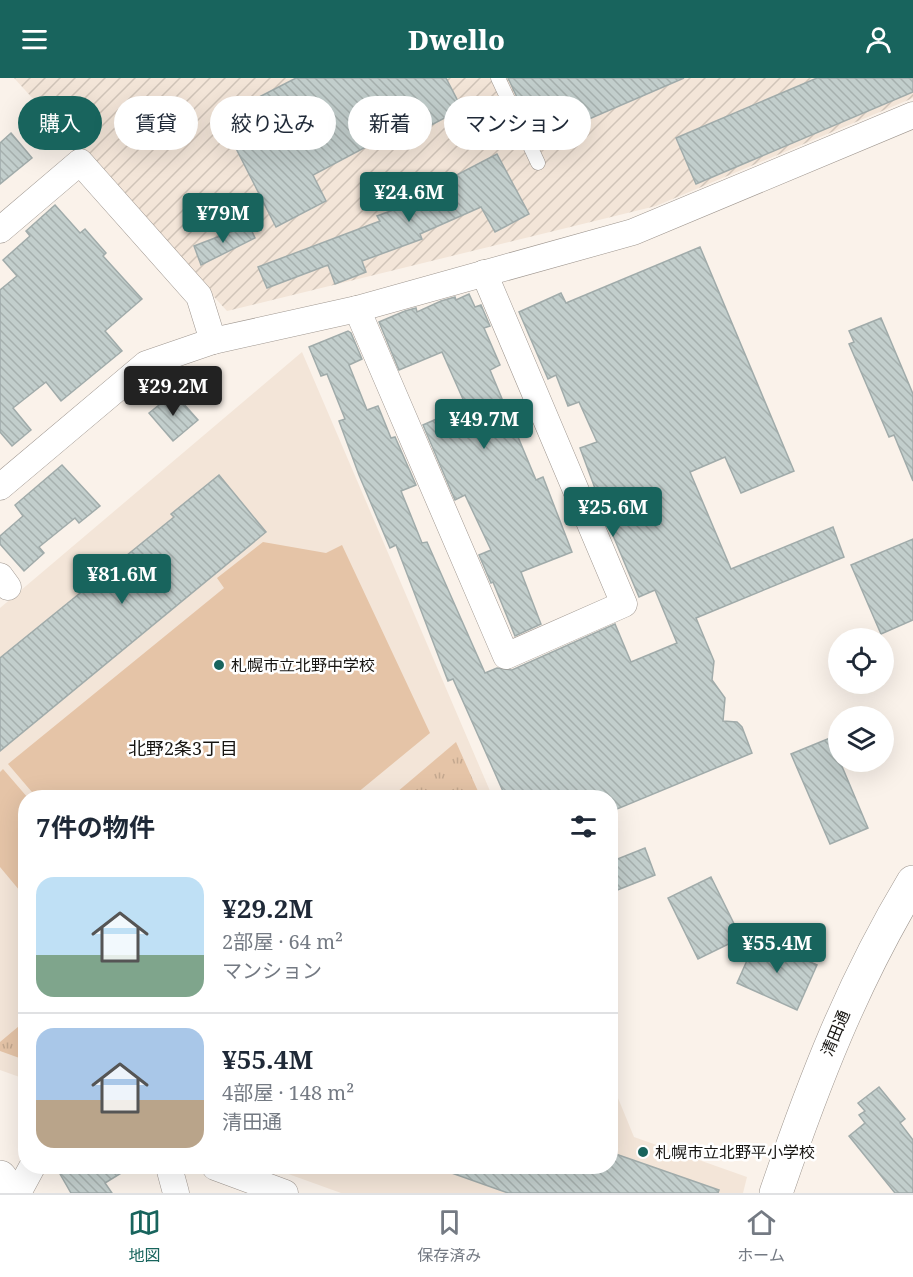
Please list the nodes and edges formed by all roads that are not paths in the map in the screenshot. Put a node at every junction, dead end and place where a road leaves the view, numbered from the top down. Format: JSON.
{"nodes":[{"id":1,"x":498,"y":78,"type":"edge"},
{"id":2,"x":913,"y":115,"type":"edge"},
{"id":3,"x":538,"y":163,"type":"dead end"},
{"id":4,"x":0,"y":230,"type":"edge"},
{"id":5,"x":484,"y":273,"type":"junction"},
{"id":6,"x":357,"y":309,"type":"junction"},
{"id":7,"x":213,"y":340,"type":"junction"},
{"id":8,"x":0,"y":487,"type":"edge"},
{"id":9,"x":913,"y":882,"type":"edge"},
{"id":10,"x":28,"y":1174,"type":"edge"},
{"id":11,"x":171,"y":1174,"type":"edge"},
{"id":12,"x":234,"y":1174,"type":"edge"},
{"id":13,"x":0,"y":1176,"type":"edge"},
{"id":14,"x":12,"y":1193,"type":"edge"},
{"id":15,"x":18,"y":1193,"type":"edge"},
{"id":16,"x":176,"y":1193,"type":"edge"},
{"id":17,"x":285,"y":1193,"type":"edge"},
{"id":18,"x":776,"y":1193,"type":"edge"}],
"edges":[{"from":1,"to":3,"type":"lane"},
{"from":2,"to":5,"type":"street"},
{"from":4,"to":7,"type":"street"},
{"from":5,"to":6,"type":"street"},
{"from":5,"to":6,"type":"street"},
{"from":6,"to":7,"type":"street"},
{"from":7,"to":8,"type":"street"},
{"from":9,"to":18,"type":"street","name":"清田通"},
{"from":10,"to":15,"type":"street"},
{"from":11,"to":16,"type":"street"},
{"from":12,"to":17,"type":"street"},
{"from":13,"to":14,"type":"street"}]}
